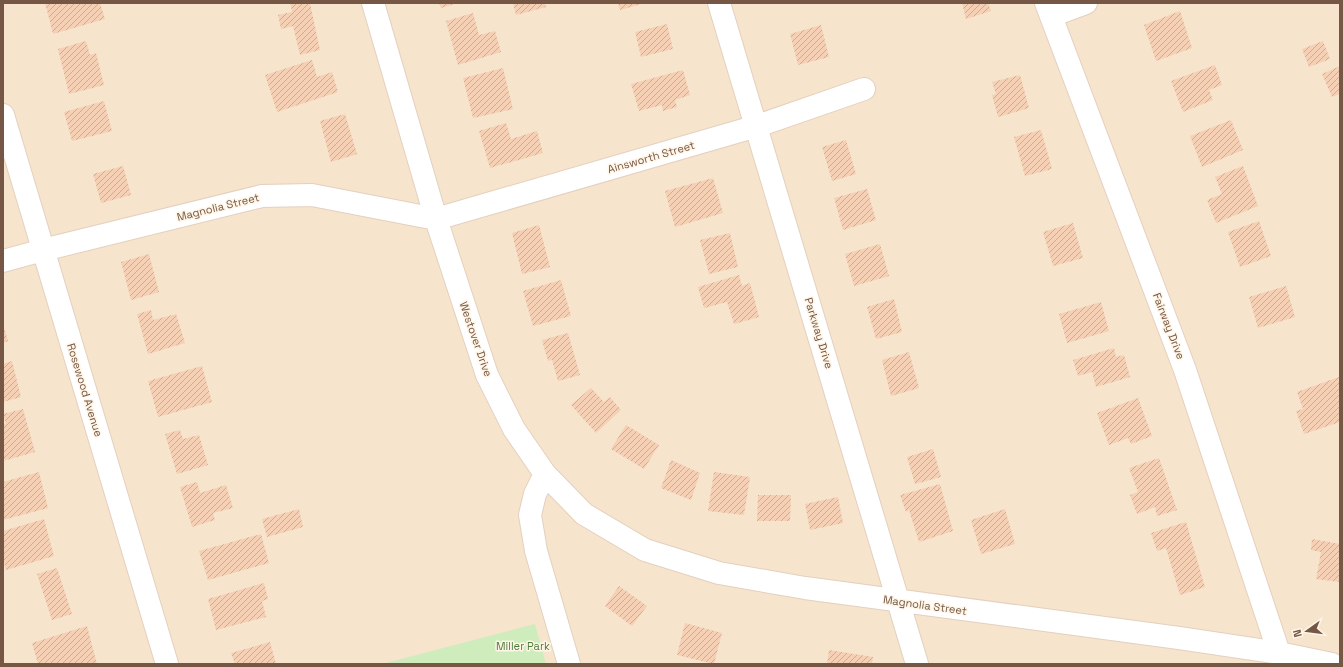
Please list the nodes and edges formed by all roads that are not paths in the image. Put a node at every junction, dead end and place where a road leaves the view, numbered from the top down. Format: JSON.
{"nodes":[{"id":1,"x":373,"y":3,"type":"edge"},
{"id":2,"x":719,"y":3,"type":"edge"},
{"id":3,"x":1086,"y":3,"type":"edge"},
{"id":4,"x":1048,"y":10,"type":"edge"},
{"id":5,"x":864,"y":89,"type":"dead end"},
{"id":6,"x":3,"y":115,"type":"edge"},
{"id":7,"x":757,"y":126,"type":"junction"},
{"id":8,"x":436,"y":219,"type":"junction"},
{"id":9,"x":43,"y":250,"type":"junction"},
{"id":10,"x":3,"y":261,"type":"edge"},
{"id":11,"x":545,"y":474,"type":"junction"},
{"id":12,"x":899,"y":601,"type":"junction"},
{"id":13,"x":1279,"y":653,"type":"junction"},
{"id":14,"x":167,"y":664,"type":"edge"},
{"id":15,"x":569,"y":664,"type":"edge"},
{"id":16,"x":917,"y":664,"type":"edge"},
{"id":17,"x":1332,"y":664,"type":"edge"}],
"edges":[{"from":1,"to":8,"type":"street","name":"Westover Drive"},
{"from":2,"to":7,"type":"street","name":"Parkway Drive"},
{"from":3,"to":4,"type":"street"},
{"from":4,"to":13,"type":"street","name":"Fairway Drive"},
{"from":5,"to":7,"type":"street","name":"Ainsworth Street"},
{"from":6,"to":9,"type":"street","name":"Rosewood Avenue"},
{"from":7,"to":8,"type":"street","name":"Ainsworth Street"},
{"from":7,"to":12,"type":"street","name":"Parkway Drive"},
{"from":8,"to":9,"type":"street","name":"Magnolia Street"},
{"from":8,"to":11,"type":"street","name":"Westover Drive"},
{"from":9,"to":10,"type":"street","name":"Magnolia Street"},
{"from":9,"to":14,"type":"street","name":"Rosewood Avenue"},
{"from":11,"to":12,"type":"street","name":"Magnolia Street"},
{"from":11,"to":15,"type":"street"},
{"from":12,"to":13,"type":"street","name":"Magnolia Street"},
{"from":12,"to":16,"type":"street","name":"Parkway Drive"},
{"from":13,"to":17,"type":"street","name":"Magnolia Street"}]}
